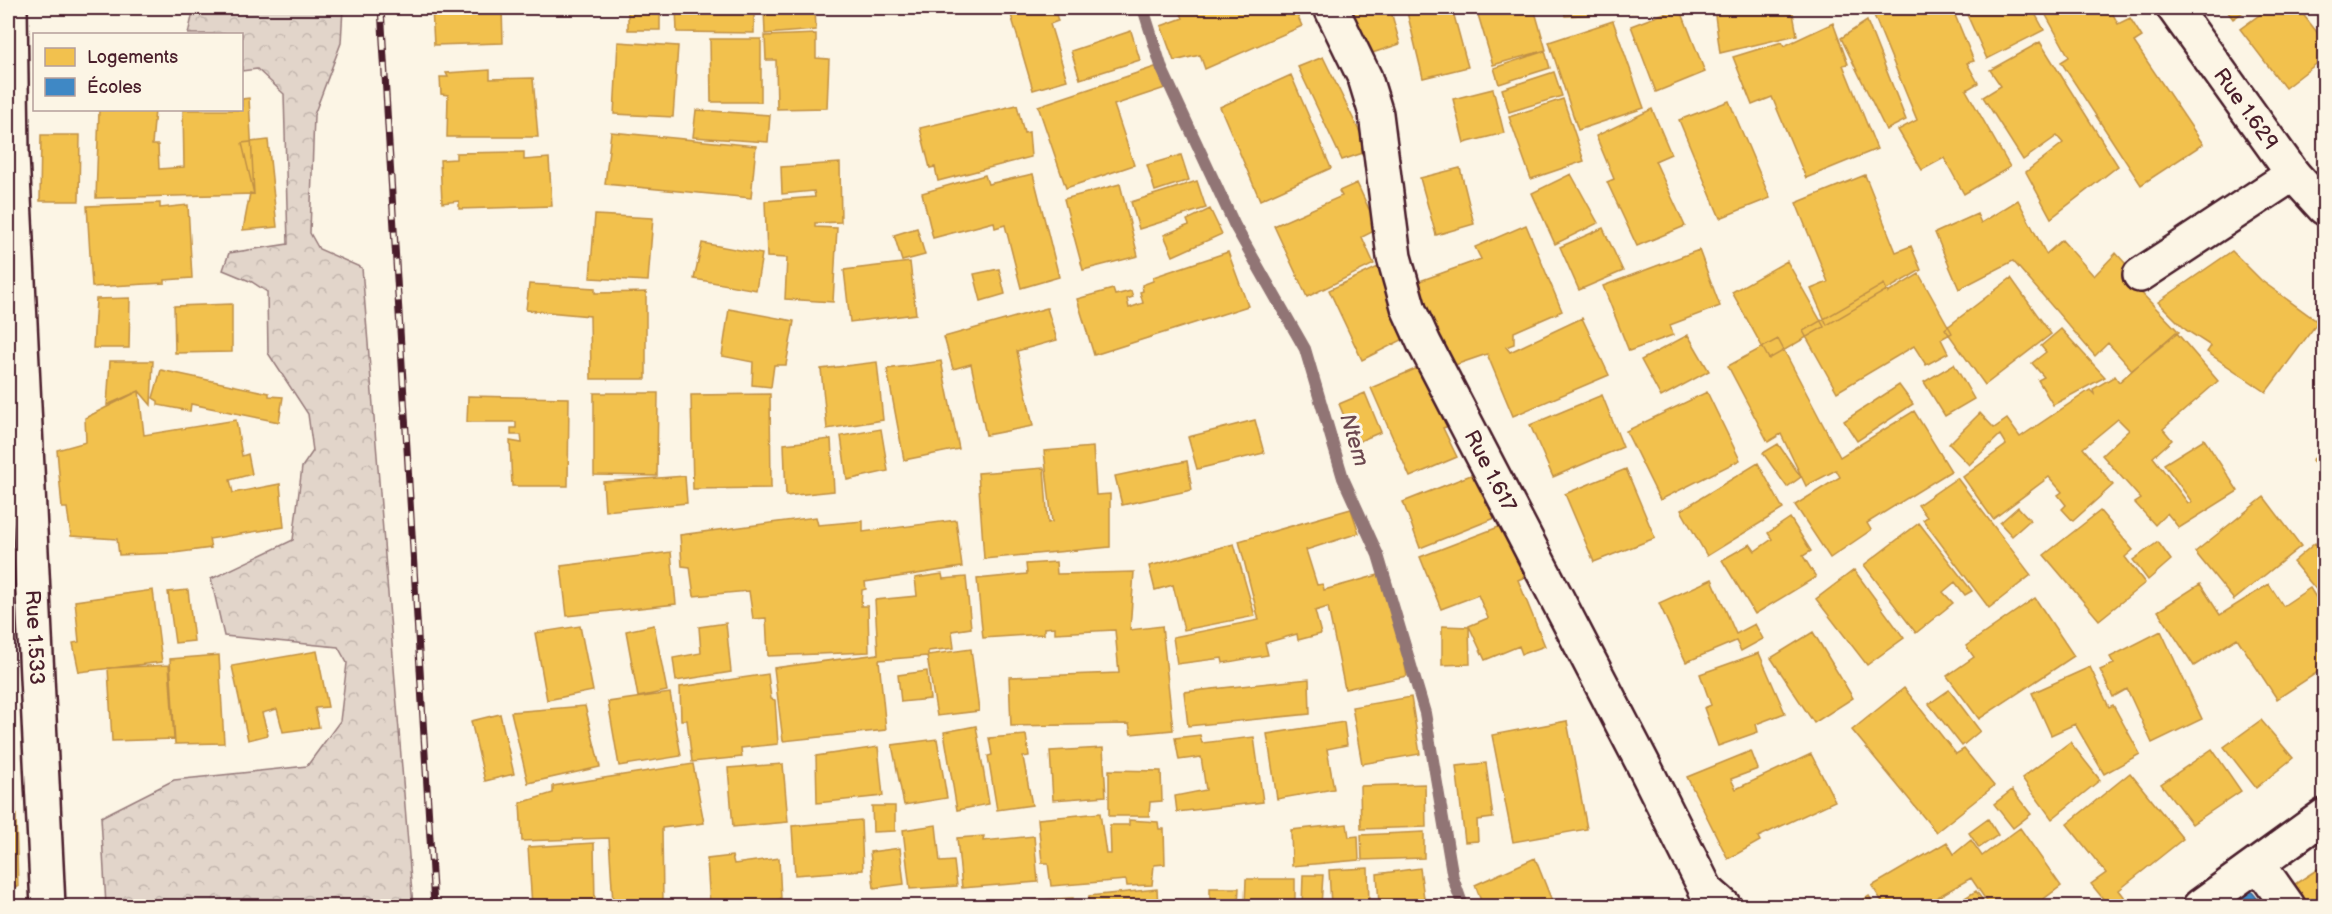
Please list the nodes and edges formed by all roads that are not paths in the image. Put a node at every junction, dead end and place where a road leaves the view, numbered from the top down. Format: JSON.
{"nodes":[{"id":1,"x":10,"y":8,"type":"edge"},
{"id":2,"x":1331,"y":8,"type":"edge"},
{"id":3,"x":2175,"y":8,"type":"edge"},
{"id":4,"x":10,"y":156,"type":"edge"},
{"id":5,"x":2293,"y":174,"type":"junction"},
{"id":6,"x":2325,"y":208,"type":"edge"},
{"id":7,"x":2140,"y":275,"type":"dead end"},
{"id":8,"x":2325,"y":816,"type":"edge"},
{"id":9,"x":2259,"y":865,"type":"junction"},
{"id":10,"x":48,"y":906,"type":"edge"},
{"id":11,"x":1724,"y":906,"type":"edge"},
{"id":12,"x":2200,"y":906,"type":"edge"},
{"id":13,"x":2288,"y":906,"type":"edge"}],
"edges":[{"from":1,"to":4,"type":"street","name":"Rue 1.533"},
{"from":2,"to":11,"type":"street","name":"Rue 1.617"},
{"from":3,"to":5,"type":"street","name":"Rue 1.629"},
{"from":4,"to":10,"type":"street","name":"Rue 1.533"},
{"from":5,"to":6,"type":"street","name":"Rue 1.629"},
{"from":5,"to":7,"type":"street"},
{"from":8,"to":9,"type":"street"},
{"from":9,"to":12,"type":"street"},
{"from":9,"to":13,"type":"street"}]}
